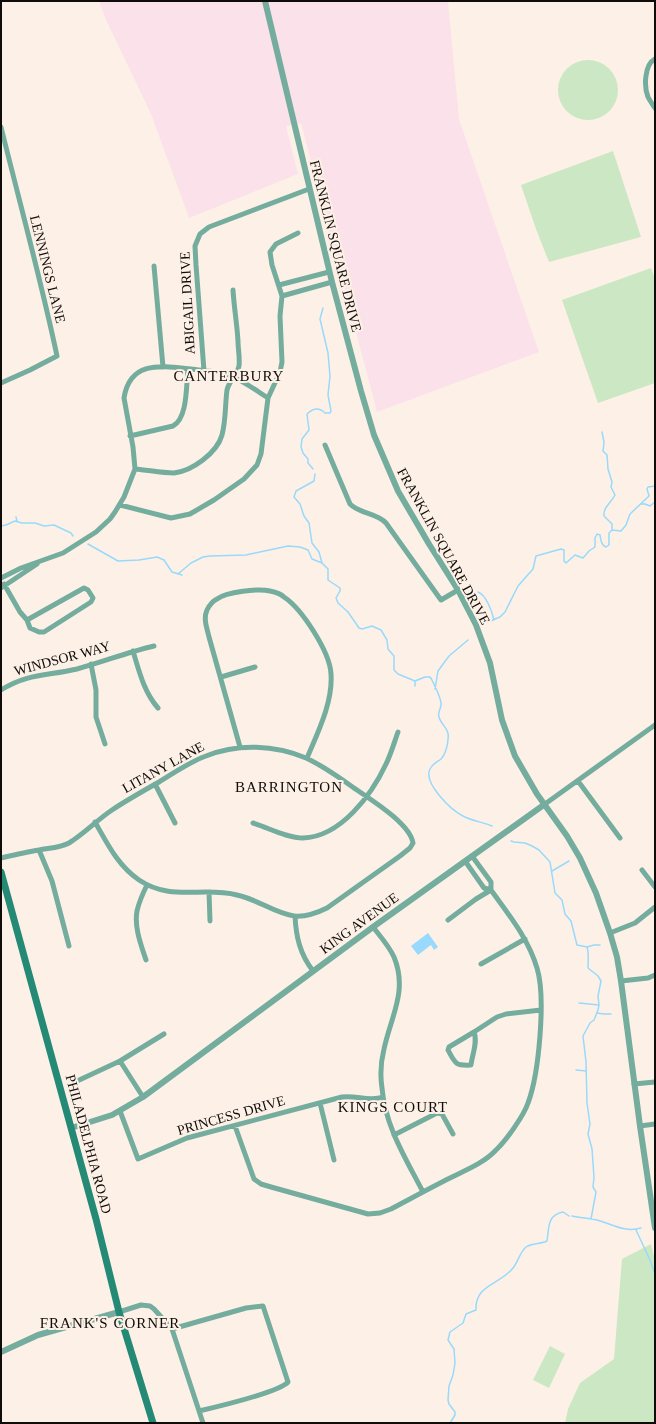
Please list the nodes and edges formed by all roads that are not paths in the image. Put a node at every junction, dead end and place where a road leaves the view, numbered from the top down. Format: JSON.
{"nodes":[{"id":1,"x":265,"y":1,"type":"edge"},
{"id":2,"x":655,"y":59,"type":"edge"},
{"id":3,"x":655,"y":108,"type":"edge"},
{"id":4,"x":1,"y":127,"type":"edge"},
{"id":5,"x":309,"y":189,"type":"junction"},
{"id":6,"x":298,"y":233,"type":"dead end"},
{"id":7,"x":154,"y":266,"type":"dead end"},
{"id":8,"x":329,"y":272,"type":"junction"},
{"id":9,"x":332,"y":282,"type":"junction"},
{"id":10,"x":279,"y":285,"type":"junction"},
{"id":11,"x":233,"y":290,"type":"dead end"},
{"id":12,"x":282,"y":296,"type":"junction"},
{"id":13,"x":163,"y":367,"type":"junction"},
{"id":14,"x":188,"y":369,"type":"junction"},
{"id":15,"x":204,"y":371,"type":"junction"},
{"id":16,"x":234,"y":377,"type":"junction"},
{"id":17,"x":1,"y":383,"type":"edge"},
{"id":18,"x":268,"y":398,"type":"junction"},
{"id":19,"x":130,"y":436,"type":"junction"},
{"id":20,"x":325,"y":444,"type":"dead end"},
{"id":21,"x":135,"y":469,"type":"junction"},
{"id":22,"x":120,"y":505,"type":"junction"},
{"id":23,"x":44,"y":559,"type":"junction"},
{"id":24,"x":1,"y":579,"type":"edge"},
{"id":25,"x":3,"y":587,"type":"edge"},
{"id":26,"x":458,"y":590,"type":"junction"},
{"id":27,"x":27,"y":620,"type":"junction"},
{"id":28,"x":154,"y":646,"type":"dead end"},
{"id":29,"x":133,"y":651,"type":"junction"},
{"id":30,"x":91,"y":664,"type":"junction"},
{"id":31,"x":255,"y":667,"type":"dead end"},
{"id":32,"x":221,"y":677,"type":"junction"},
{"id":33,"x":1,"y":690,"type":"edge"},
{"id":34,"x":158,"y":708,"type":"dead end"},
{"id":35,"x":655,"y":725,"type":"edge"},
{"id":36,"x":398,"y":732,"type":"dead end"},
{"id":37,"x":105,"y":744,"type":"dead end"},
{"id":38,"x":240,"y":747,"type":"junction"},
{"id":39,"x":307,"y":758,"type":"junction"},
{"id":40,"x":578,"y":780,"type":"junction"},
{"id":41,"x":155,"y":784,"type":"junction"},
{"id":42,"x":367,"y":797,"type":"junction"},
{"id":43,"x":545,"y":804,"type":"junction"},
{"id":44,"x":96,"y":822,"type":"junction"},
{"id":45,"x":175,"y":823,"type":"dead end"},
{"id":46,"x":253,"y":824,"type":"dead end"},
{"id":47,"x":620,"y":838,"type":"dead end"},
{"id":48,"x":39,"y":850,"type":"junction"},
{"id":49,"x":472,"y":856,"type":"junction"},
{"id":50,"x":1,"y":858,"type":"edge"},
{"id":51,"x":465,"y":861,"type":"junction"},
{"id":52,"x":642,"y":870,"type":"dead end"},
{"id":53,"x":1,"y":872,"type":"edge"},
{"id":54,"x":147,"y":885,"type":"junction"},
{"id":55,"x":655,"y":887,"type":"edge"},
{"id":56,"x":491,"y":890,"type":"junction"},
{"id":57,"x":209,"y":892,"type":"junction"},
{"id":58,"x":655,"y":907,"type":"edge"},
{"id":59,"x":295,"y":916,"type":"junction"},
{"id":60,"x":448,"y":920,"type":"dead end"},
{"id":61,"x":210,"y":921,"type":"dead end"},
{"id":62,"x":373,"y":927,"type":"junction"},
{"id":63,"x":610,"y":933,"type":"junction"},
{"id":64,"x":525,"y":938,"type":"junction"},
{"id":65,"x":69,"y":946,"type":"dead end"},
{"id":66,"x":146,"y":960,"type":"dead end"},
{"id":67,"x":481,"y":964,"type":"dead end"},
{"id":68,"x":313,"y":971,"type":"junction"},
{"id":69,"x":655,"y":975,"type":"edge"},
{"id":70,"x":621,"y":981,"type":"junction"},
{"id":71,"x":541,"y":1010,"type":"junction"},
{"id":72,"x":474,"y":1032,"type":"junction"},
{"id":73,"x":164,"y":1034,"type":"dead end"},
{"id":74,"x":120,"y":1061,"type":"junction"},
{"id":75,"x":75,"y":1082,"type":"dead end"},
{"id":76,"x":655,"y":1082,"type":"edge"},
{"id":77,"x":634,"y":1084,"type":"junction"},
{"id":78,"x":143,"y":1097,"type":"junction"},
{"id":79,"x":383,"y":1097,"type":"junction"},
{"id":80,"x":320,"y":1103,"type":"junction"},
{"id":81,"x":120,"y":1110,"type":"junction"},
{"id":82,"x":655,"y":1124,"type":"edge"},
{"id":83,"x":235,"y":1126,"type":"junction"},
{"id":84,"x":640,"y":1126,"type":"junction"},
{"id":85,"x":71,"y":1128,"type":"junction"},
{"id":86,"x":453,"y":1134,"type":"dead end"},
{"id":87,"x":394,"y":1135,"type":"junction"},
{"id":88,"x":334,"y":1160,"type":"dead end"},
{"id":89,"x":423,"y":1192,"type":"junction"},
{"id":90,"x":655,"y":1228,"type":"edge"},
{"id":91,"x":119,"y":1312,"type":"junction"},
{"id":92,"x":172,"y":1329,"type":"junction"},
{"id":93,"x":1,"y":1352,"type":"edge"},
{"id":94,"x":199,"y":1411,"type":"junction"},
{"id":95,"x":153,"y":1423,"type":"edge"},
{"id":96,"x":203,"y":1423,"type":"edge"}],
"edges":[{"from":1,"to":5,"type":"street","name":"FRANKLIN SQUARE DRIVE"},
{"from":2,"to":3,"type":"street"},
{"from":4,"to":17,"type":"street","name":"LENNINGS LANE"},
{"from":5,"to":8,"type":"street","name":"FRANKLIN SQUARE DRIVE"},
{"from":5,"to":15,"type":"street","name":"ABIGAIL DRIVE"},
{"from":6,"to":10,"type":"street"},
{"from":7,"to":13,"type":"street"},
{"from":8,"to":9,"type":"street","name":"FRANKLIN SQUARE DRIVE"},
{"from":8,"to":10,"type":"street"},
{"from":9,"to":12,"type":"street"},
{"from":9,"to":26,"type":"street","name":"FRANKLIN SQUARE DRIVE"},
{"from":10,"to":12,"type":"street"},
{"from":11,"to":16,"type":"street"},
{"from":12,"to":18,"type":"street"},
{"from":13,"to":14,"type":"street"},
{"from":13,"to":19,"type":"street"},
{"from":14,"to":15,"type":"street"},
{"from":14,"to":19,"type":"street"},
{"from":15,"to":16,"type":"street"},
{"from":16,"to":18,"type":"street"},
{"from":16,"to":21,"type":"street"},
{"from":18,"to":22,"type":"street"},
{"from":19,"to":21,"type":"street"},
{"from":20,"to":26,"type":"street"},
{"from":21,"to":22,"type":"street"},
{"from":22,"to":23,"type":"street"},
{"from":23,"to":24,"type":"street"},
{"from":23,"to":25,"type":"street"},
{"from":24,"to":25,"type":"street"},
{"from":25,"to":27,"type":"street"},
{"from":26,"to":43,"type":"street","name":"FRANKLIN SQUARE DRIVE"},
{"from":27,"to":27,"type":"street"},
{"from":28,"to":29,"type":"street","name":"WINDSOR WAY"},
{"from":29,"to":30,"type":"street","name":"WINDSOR WAY"},
{"from":29,"to":34,"type":"street"},
{"from":30,"to":33,"type":"street","name":"WINDSOR WAY"},
{"from":30,"to":37,"type":"street"},
{"from":31,"to":32,"type":"street"},
{"from":32,"to":38,"type":"street"},
{"from":32,"to":39,"type":"street"},
{"from":35,"to":40,"type":"street","name":"KING AVENUE"},
{"from":36,"to":42,"type":"street"},
{"from":38,"to":39,"type":"street","name":"LITANY LANE"},
{"from":38,"to":41,"type":"street","name":"LITANY LANE"},
{"from":39,"to":42,"type":"street","name":"LITANY LANE"},
{"from":40,"to":43,"type":"street","name":"KING AVENUE"},
{"from":40,"to":47,"type":"street"},
{"from":41,"to":44,"type":"street","name":"LITANY LANE"},
{"from":41,"to":45,"type":"street"},
{"from":42,"to":46,"type":"street"},
{"from":42,"to":59,"type":"street","name":"LITANY LANE"},
{"from":43,"to":49,"type":"street","name":"KING AVENUE"},
{"from":43,"to":63,"type":"street","name":"FRANKLIN SQUARE DRIVE"},
{"from":44,"to":48,"type":"street","name":"LITANY LANE"},
{"from":44,"to":54,"type":"street"},
{"from":48,"to":50,"type":"street","name":"LITANY LANE"},
{"from":48,"to":65,"type":"street"},
{"from":49,"to":51,"type":"street","name":"KING AVENUE"},
{"from":49,"to":56,"type":"street"},
{"from":51,"to":56,"type":"street"},
{"from":51,"to":62,"type":"street","name":"KING AVENUE"},
{"from":52,"to":55,"type":"street"},
{"from":53,"to":85,"type":"main road","name":"PHILADELPHIA ROAD"},
{"from":54,"to":57,"type":"street"},
{"from":54,"to":66,"type":"street"},
{"from":56,"to":60,"type":"street"},
{"from":56,"to":64,"type":"street"},
{"from":57,"to":59,"type":"street"},
{"from":57,"to":61,"type":"street"},
{"from":58,"to":63,"type":"street"},
{"from":59,"to":68,"type":"street"},
{"from":62,"to":68,"type":"street","name":"KING AVENUE"},
{"from":62,"to":79,"type":"street"},
{"from":63,"to":70,"type":"street","name":"FRANKLIN SQUARE DRIVE"},
{"from":64,"to":67,"type":"street"},
{"from":64,"to":71,"type":"street"},
{"from":68,"to":78,"type":"street","name":"KING AVENUE"},
{"from":69,"to":70,"type":"street"},
{"from":70,"to":77,"type":"street","name":"FRANKLIN SQUARE DRIVE"},
{"from":71,"to":72,"type":"street"},
{"from":71,"to":89,"type":"street"},
{"from":72,"to":72,"type":"street"},
{"from":73,"to":74,"type":"street"},
{"from":74,"to":75,"type":"street"},
{"from":74,"to":78,"type":"street"},
{"from":76,"to":77,"type":"street"},
{"from":77,"to":84,"type":"street","name":"FRANKLIN SQUARE DRIVE"},
{"from":78,"to":81,"type":"street","name":"KING AVENUE"},
{"from":79,"to":80,"type":"street","name":"PRINCESS DRIVE"},
{"from":79,"to":87,"type":"street"},
{"from":80,"to":83,"type":"street","name":"PRINCESS DRIVE"},
{"from":80,"to":88,"type":"street"},
{"from":81,"to":83,"type":"street","name":"PRINCESS DRIVE"},
{"from":81,"to":85,"type":"street","name":"KING AVENUE"},
{"from":82,"to":84,"type":"street"},
{"from":83,"to":89,"type":"street"},
{"from":84,"to":90,"type":"street","name":"FRANKLIN SQUARE DRIVE"},
{"from":85,"to":91,"type":"main road","name":"PHILADELPHIA ROAD"},
{"from":86,"to":87,"type":"street"},
{"from":87,"to":89,"type":"street"},
{"from":91,"to":92,"type":"street"},
{"from":91,"to":93,"type":"street"},
{"from":91,"to":95,"type":"main road","name":"PHILADELPHIA ROAD"},
{"from":92,"to":94,"type":"street"},
{"from":92,"to":94,"type":"street"},
{"from":94,"to":96,"type":"street"}]}
